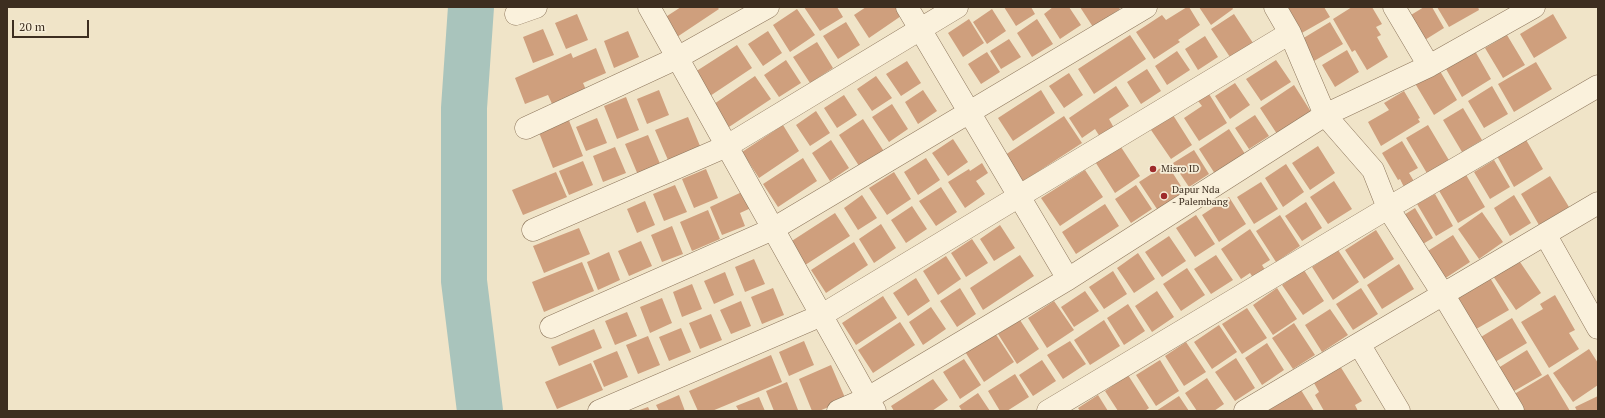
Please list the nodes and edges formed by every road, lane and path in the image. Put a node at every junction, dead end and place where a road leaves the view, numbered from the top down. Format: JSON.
{"nodes":[{"id":1,"x":536,"y":7,"type":"edge"},
{"id":2,"x":649,"y":7,"type":"edge"},
{"id":3,"x":768,"y":7,"type":"edge"},
{"id":4,"x":907,"y":7,"type":"edge"},
{"id":5,"x":957,"y":7,"type":"edge"},
{"id":6,"x":1146,"y":7,"type":"edge"},
{"id":7,"x":1275,"y":7,"type":"edge"},
{"id":8,"x":1394,"y":7,"type":"edge"},
{"id":9,"x":1534,"y":7,"type":"edge"},
{"id":10,"x":1511,"y":13,"type":"edge"},
{"id":11,"x":516,"y":14,"type":"dead end"},
{"id":12,"x":920,"y":29,"type":"junction"},
{"id":13,"x":1290,"y":34,"type":"junction"},
{"id":14,"x":677,"y":58,"type":"junction"},
{"id":15,"x":1429,"y":66,"type":"junction"},
{"id":16,"x":1598,"y":86,"type":"edge"},
{"id":17,"x":970,"y":112,"type":"junction"},
{"id":18,"x":1325,"y":114,"type":"junction"},
{"id":19,"x":526,"y":128,"type":"dead end"},
{"id":20,"x":726,"y":146,"type":"junction"},
{"id":21,"x":1020,"y":196,"type":"junction"},
{"id":22,"x":1598,"y":203,"type":"edge"},
{"id":23,"x":1388,"y":208,"type":"junction"},
{"id":24,"x":774,"y":229,"type":"junction"},
{"id":25,"x":533,"y":230,"type":"dead end"},
{"id":26,"x":1545,"y":234,"type":"junction"},
{"id":27,"x":1068,"y":279,"type":"junction"},
{"id":28,"x":1443,"y":294,"type":"junction"},
{"id":29,"x":822,"y":315,"type":"junction"},
{"id":30,"x":551,"y":327,"type":"dead end"},
{"id":31,"x":1598,"y":328,"type":"edge"},
{"id":32,"x":1359,"y":344,"type":"junction"},
{"id":33,"x":872,"y":405,"type":"edge"},
{"id":34,"x":1253,"y":409,"type":"edge"},
{"id":35,"x":599,"y":411,"type":"edge"},
{"id":36,"x":838,"y":411,"type":"edge"},
{"id":37,"x":1048,"y":411,"type":"edge"},
{"id":38,"x":1399,"y":411,"type":"edge"},
{"id":39,"x":1513,"y":411,"type":"edge"}],
"edges":[{"from":1,"to":11,"type":"street"},
{"from":2,"to":14,"type":"street"},
{"from":3,"to":14,"type":"street"},
{"from":4,"to":12,"type":"street"},
{"from":5,"to":12,"type":"street"},
{"from":6,"to":17,"type":"street"},
{"from":7,"to":13,"type":"street"},
{"from":8,"to":15,"type":"street"},
{"from":9,"to":10,"type":"street"},
{"from":10,"to":15,"type":"street"},
{"from":12,"to":17,"type":"street"},
{"from":12,"to":20,"type":"street"},
{"from":13,"to":18,"type":"street"},
{"from":13,"to":21,"type":"street"},
{"from":14,"to":19,"type":"street"},
{"from":14,"to":20,"type":"street"},
{"from":15,"to":18,"type":"street"},
{"from":16,"to":23,"type":"street"},
{"from":17,"to":21,"type":"street"},
{"from":17,"to":24,"type":"street"},
{"from":18,"to":23,"type":"street"},
{"from":18,"to":27,"type":"street"},
{"from":20,"to":24,"type":"street"},
{"from":20,"to":25,"type":"street"},
{"from":21,"to":27,"type":"street"},
{"from":21,"to":29,"type":"street"},
{"from":22,"to":26,"type":"street"},
{"from":23,"to":28,"type":"street"},
{"from":23,"to":37,"type":"street"},
{"from":24,"to":29,"type":"street"},
{"from":24,"to":30,"type":"street"},
{"from":26,"to":28,"type":"street"},
{"from":26,"to":31,"type":"street"},
{"from":27,"to":33,"type":"street"},
{"from":28,"to":32,"type":"street"},
{"from":28,"to":39,"type":"street"},
{"from":29,"to":33,"type":"street"},
{"from":29,"to":35,"type":"street"},
{"from":32,"to":34,"type":"street"},
{"from":32,"to":38,"type":"street"},
{"from":33,"to":36,"type":"street"}]}
